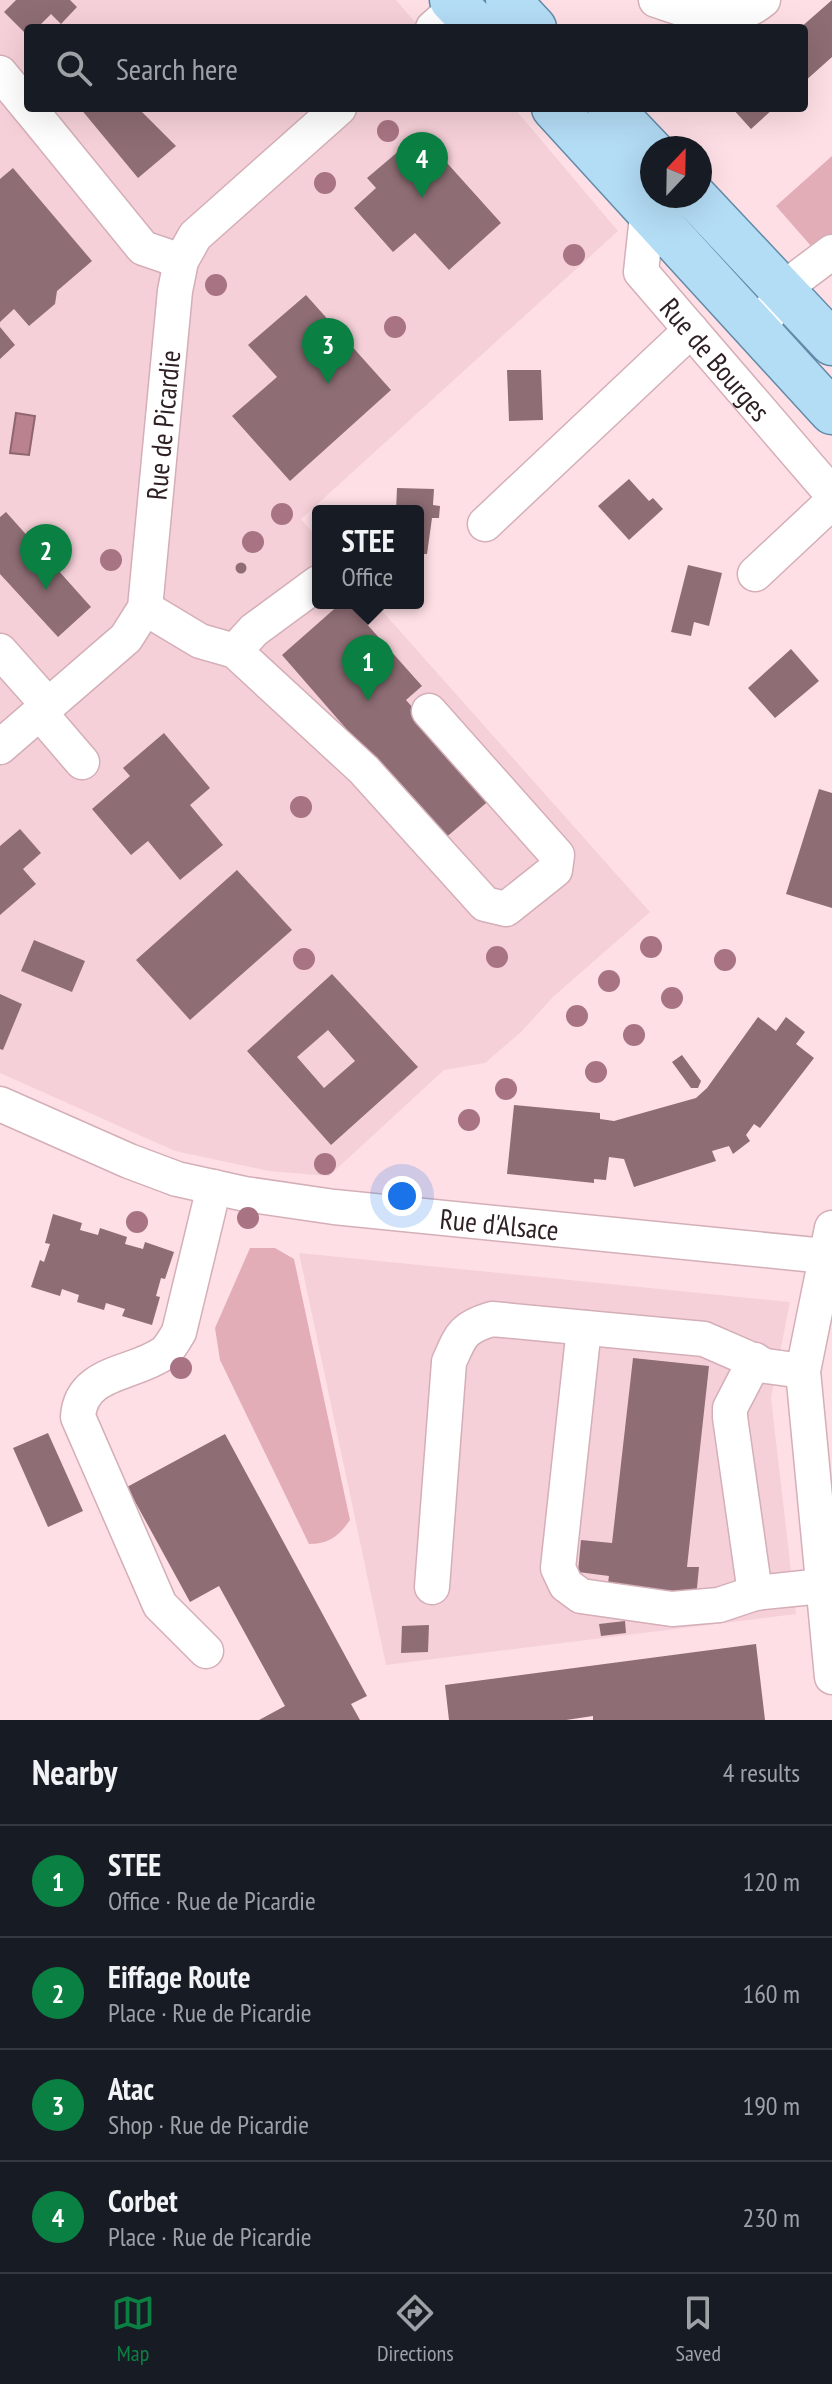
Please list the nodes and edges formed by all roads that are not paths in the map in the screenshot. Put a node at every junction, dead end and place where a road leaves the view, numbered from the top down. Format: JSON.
{"nodes":[{"id":1,"x":508,"y":0,"type":"edge"},
{"id":2,"x":656,"y":0,"type":"edge"},
{"id":3,"x":763,"y":0,"type":"edge"},
{"id":4,"x":530,"y":24,"type":"edge"},
{"id":5,"x":0,"y":73,"type":"edge"},
{"id":6,"x":24,"y":103,"type":"edge"},
{"id":7,"x":31,"y":112,"type":"edge"},
{"id":8,"x":334,"y":112,"type":"edge"},
{"id":9,"x":558,"y":112,"type":"edge"},
{"id":10,"x":614,"y":112,"type":"edge"},
{"id":11,"x":640,"y":139,"type":"edge"},
{"id":12,"x":640,"y":199,"type":"edge"},
{"id":13,"x":648,"y":208,"type":"edge"},
{"id":14,"x":649,"y":208,"type":"edge"},
{"id":15,"x":706,"y":208,"type":"edge"},
{"id":16,"x":832,"y":252,"type":"edge"},
{"id":17,"x":181,"y":261,"type":"junction"},
{"id":18,"x":814,"y":313,"type":"edge"},
{"id":19,"x":691,"y":330,"type":"junction"},
{"id":20,"x":759,"y":331,"type":"junction"},
{"id":21,"x":832,"y":412,"type":"edge"},
{"id":22,"x":832,"y":494,"type":"edge"},
{"id":23,"x":832,"y":502,"type":"edge"},
{"id":24,"x":485,"y":524,"type":"dead end"},
{"id":25,"x":755,"y":574,"type":"dead end"},
{"id":26,"x":312,"y":587,"type":"edge"},
{"id":27,"x":145,"y":608,"type":"junction"},
{"id":28,"x":0,"y":651,"type":"edge"},
{"id":29,"x":235,"y":651,"type":"junction"},
{"id":30,"x":44,"y":709,"type":"junction"},
{"id":31,"x":429,"y":711,"type":"dead end"},
{"id":32,"x":0,"y":747,"type":"edge"},
{"id":33,"x":82,"y":762,"type":"dead end"},
{"id":34,"x":0,"y":1104,"type":"edge"},
{"id":35,"x":214,"y":1187,"type":"junction"},
{"id":36,"x":830,"y":1252,"type":"edge"},
{"id":37,"x":584,"y":1328,"type":"junction"},
{"id":38,"x":755,"y":1360,"type":"junction"},
{"id":39,"x":803,"y":1371,"type":"junction"},
{"id":40,"x":822,"y":1586,"type":"junction"},
{"id":41,"x":432,"y":1587,"type":"dead end"},
{"id":42,"x":755,"y":1593,"type":"junction"},
{"id":43,"x":206,"y":1651,"type":"dead end"},
{"id":44,"x":832,"y":1677,"type":"edge"}],
"edges":[{"from":1,"to":4,"type":"main road"},
{"from":2,"to":3,"type":"street"},
{"from":5,"to":6,"type":"street"},
{"from":7,"to":17,"type":"street"},
{"from":8,"to":17,"type":"street","name":"Rue de Picardie"},
{"from":9,"to":12,"type":"main road"},
{"from":10,"to":11,"type":"main road"},
{"from":13,"to":19,"type":"street","name":"Rue de Bourges"},
{"from":14,"to":20,"type":"main road"},
{"from":15,"to":18,"type":"main road"},
{"from":16,"to":18,"type":"street"},
{"from":17,"to":27,"type":"street","name":"Rue de Picardie"},
{"from":18,"to":20,"type":"street"},
{"from":19,"to":22,"type":"street","name":"Rue de Bourges"},
{"from":19,"to":24,"type":"street"},
{"from":20,"to":21,"type":"main road"},
{"from":23,"to":25,"type":"street"},
{"from":26,"to":29,"type":"street"},
{"from":27,"to":29,"type":"street"},
{"from":27,"to":30,"type":"street","name":"Rue de Picardie"},
{"from":28,"to":30,"type":"street"},
{"from":29,"to":31,"type":"street"},
{"from":30,"to":32,"type":"street","name":"Rue de Picardie"},
{"from":30,"to":33,"type":"street"},
{"from":34,"to":35,"type":"street","name":"Rue d'Alsace"},
{"from":35,"to":36,"type":"street","name":"Rue d'Alsace"},
{"from":35,"to":43,"type":"street"},
{"from":36,"to":39,"type":"street"},
{"from":37,"to":38,"type":"street"},
{"from":37,"to":41,"type":"street"},
{"from":37,"to":42,"type":"street"},
{"from":38,"to":39,"type":"street"},
{"from":38,"to":42,"type":"street"},
{"from":39,"to":40,"type":"street"},
{"from":40,"to":42,"type":"street"},
{"from":40,"to":44,"type":"street"}]}
